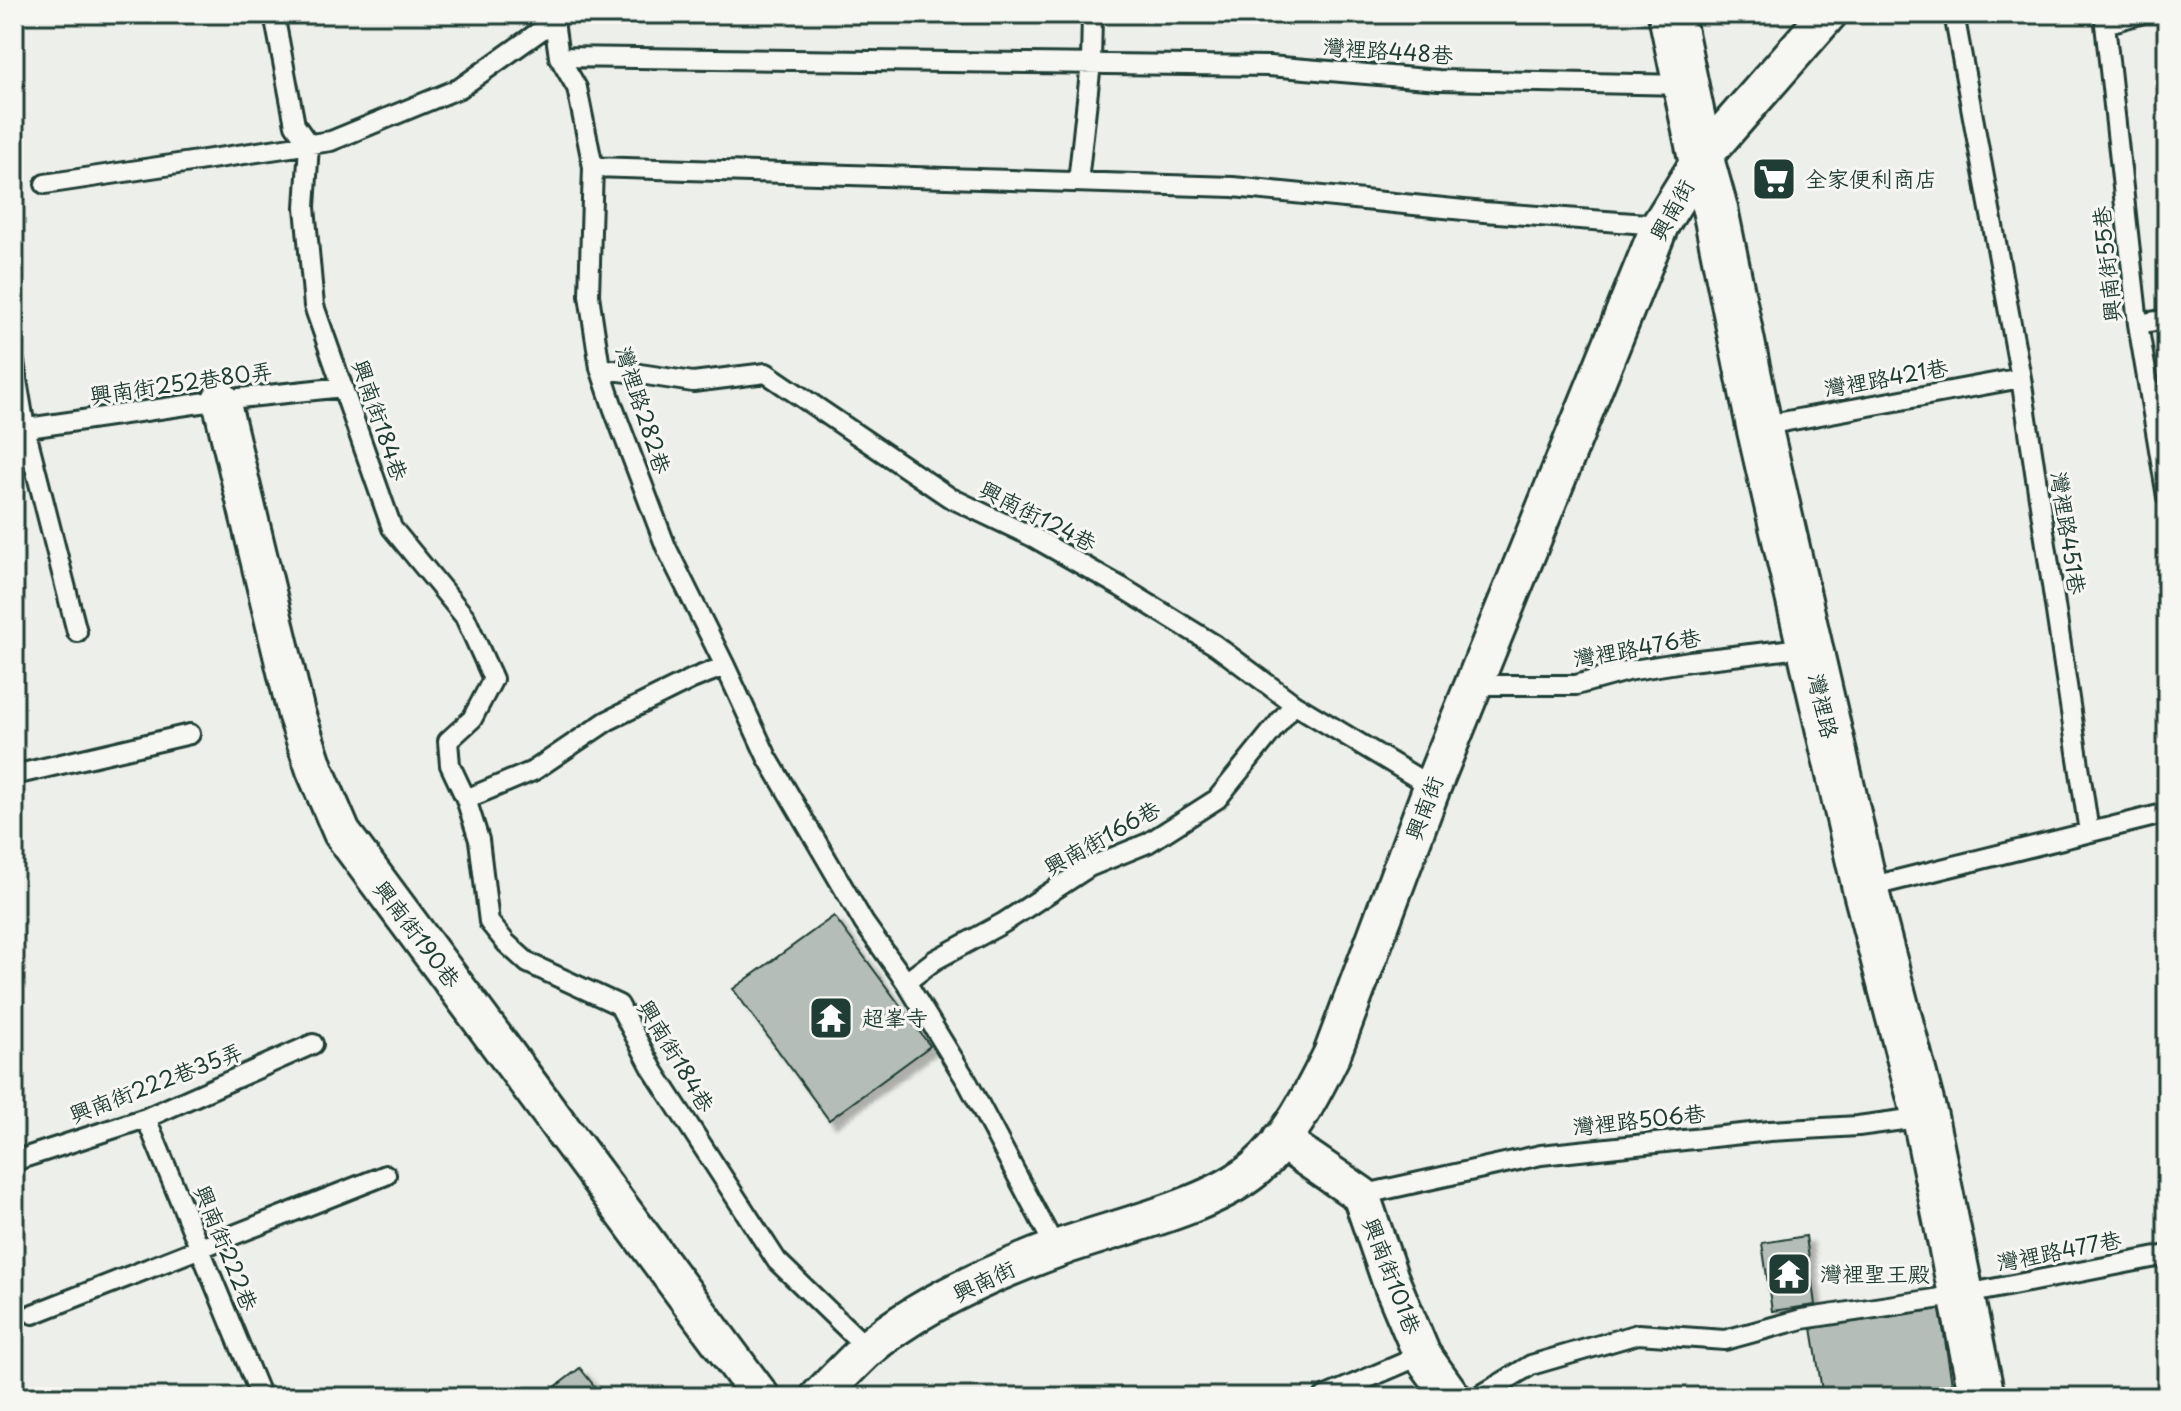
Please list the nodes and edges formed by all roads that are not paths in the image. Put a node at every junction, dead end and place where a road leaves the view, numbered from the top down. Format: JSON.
{"nodes":[{"id":1,"x":274,"y":14,"type":"edge"},
{"id":2,"x":1092,"y":14,"type":"edge"},
{"id":3,"x":1671,"y":14,"type":"edge"},
{"id":4,"x":1828,"y":14,"type":"edge"},
{"id":5,"x":1954,"y":14,"type":"edge"},
{"id":6,"x":2140,"y":14,"type":"edge"},
{"id":7,"x":556,"y":18,"type":"edge"},
{"id":8,"x":2104,"y":19,"type":"edge"},
{"id":9,"x":559,"y":57,"type":"junction"},
{"id":10,"x":1091,"y":63,"type":"junction"},
{"id":11,"x":1685,"y":85,"type":"junction"},
{"id":12,"x":309,"y":145,"type":"junction"},
{"id":13,"x":1701,"y":159,"type":"junction"},
{"id":14,"x":593,"y":167,"type":"junction"},
{"id":15,"x":1078,"y":182,"type":"junction"},
{"id":16,"x":45,"y":184,"type":"dead end"},
{"id":17,"x":1660,"y":225,"type":"junction"},
{"id":18,"x":2167,"y":319,"type":"edge"},
{"id":19,"x":2138,"y":324,"type":"junction"},
{"id":20,"x":14,"y":362,"type":"edge"},
{"id":21,"x":600,"y":368,"type":"junction"},
{"id":22,"x":2021,"y":378,"type":"junction"},
{"id":23,"x":343,"y":387,"type":"junction"},
{"id":24,"x":221,"y":400,"type":"junction"},
{"id":25,"x":1759,"y":426,"type":"junction"},
{"id":26,"x":20,"y":429,"type":"edge"},
{"id":27,"x":2167,"y":497,"type":"edge"},
{"id":28,"x":77,"y":632,"type":"dead end"},
{"id":29,"x":1810,"y":647,"type":"junction"},
{"id":30,"x":725,"y":666,"type":"junction"},
{"id":31,"x":1472,"y":685,"type":"junction"},
{"id":32,"x":1294,"y":704,"type":"junction"},
{"id":33,"x":190,"y":734,"type":"dead end"},
{"id":34,"x":14,"y":775,"type":"edge"},
{"id":35,"x":1432,"y":787,"type":"junction"},
{"id":36,"x":466,"y":799,"type":"junction"},
{"id":37,"x":2167,"y":813,"type":"edge"},
{"id":38,"x":2089,"y":832,"type":"junction"},
{"id":39,"x":1865,"y":888,"type":"junction"},
{"id":40,"x":906,"y":982,"type":"junction"},
{"id":41,"x":313,"y":1044,"type":"dead end"},
{"id":42,"x":1925,"y":1117,"type":"junction"},
{"id":43,"x":146,"y":1118,"type":"junction"},
{"id":44,"x":1281,"y":1140,"type":"junction"},
{"id":45,"x":14,"y":1161,"type":"edge"},
{"id":46,"x":386,"y":1175,"type":"dead end"},
{"id":47,"x":1361,"y":1195,"type":"junction"},
{"id":48,"x":200,"y":1249,"type":"junction"},
{"id":49,"x":1056,"y":1249,"type":"junction"},
{"id":50,"x":2167,"y":1255,"type":"edge"},
{"id":51,"x":1961,"y":1295,"type":"junction"},
{"id":52,"x":33,"y":1314,"type":"dead end"},
{"id":53,"x":868,"y":1349,"type":"junction"},
{"id":54,"x":1422,"y":1355,"type":"junction"},
{"id":55,"x":261,"y":1397,"type":"edge"},
{"id":56,"x":761,"y":1397,"type":"edge"},
{"id":57,"x":819,"y":1397,"type":"edge"},
{"id":58,"x":1324,"y":1397,"type":"edge"},
{"id":59,"x":1452,"y":1397,"type":"edge"},
{"id":60,"x":1478,"y":1397,"type":"edge"},
{"id":61,"x":1982,"y":1397,"type":"edge"}],
"edges":[{"from":1,"to":12,"type":"lane","name":"興南街184巷"},
{"from":2,"to":10,"type":"lane"},
{"from":3,"to":11,"type":"street","name":"灣裡路"},
{"from":4,"to":13,"type":"street","name":"興南街"},
{"from":5,"to":22,"type":"lane","name":"灣裡路451巷"},
{"from":6,"to":8,"type":"lane","name":"興南街55巷"},
{"from":7,"to":9,"type":"lane","name":"灣裡路282巷"},
{"from":7,"to":12,"type":"lane"},
{"from":8,"to":19,"type":"lane","name":"興南街55巷"},
{"from":9,"to":10,"type":"lane","name":"灣裡路448巷"},
{"from":9,"to":14,"type":"lane","name":"灣裡路282巷"},
{"from":10,"to":11,"type":"lane","name":"灣裡路448巷"},
{"from":10,"to":15,"type":"lane"},
{"from":11,"to":13,"type":"street","name":"灣裡路"},
{"from":12,"to":16,"type":"lane"},
{"from":12,"to":23,"type":"lane","name":"興南街184巷"},
{"from":13,"to":17,"type":"street","name":"興南街"},
{"from":13,"to":25,"type":"street","name":"灣裡路"},
{"from":14,"to":15,"type":"lane"},
{"from":14,"to":21,"type":"lane","name":"灣裡路282巷"},
{"from":15,"to":17,"type":"lane"},
{"from":17,"to":31,"type":"street","name":"興南街"},
{"from":18,"to":19,"type":"lane"},
{"from":19,"to":27,"type":"lane","name":"興南街55巷"},
{"from":20,"to":26,"type":"lane"},
{"from":21,"to":30,"type":"lane","name":"灣裡路282巷"},
{"from":21,"to":32,"type":"lane","name":"興南街124巷"},
{"from":22,"to":25,"type":"lane","name":"灣裡路421巷"},
{"from":22,"to":38,"type":"lane","name":"灣裡路451巷"},
{"from":23,"to":24,"type":"lane","name":"興南街252巷80弄"},
{"from":23,"to":36,"type":"lane","name":"興南街184巷"},
{"from":24,"to":26,"type":"lane","name":"興南街252巷80弄"},
{"from":24,"to":56,"type":"street","name":"興南街190巷"},
{"from":25,"to":29,"type":"street","name":"灣裡路"},
{"from":26,"to":28,"type":"lane"},
{"from":29,"to":31,"type":"lane","name":"灣裡路476巷"},
{"from":29,"to":39,"type":"street","name":"灣裡路"},
{"from":30,"to":36,"type":"lane"},
{"from":30,"to":40,"type":"lane"},
{"from":31,"to":35,"type":"street","name":"興南街"},
{"from":32,"to":35,"type":"lane","name":"興南街124巷"},
{"from":32,"to":40,"type":"lane","name":"興南街166巷"},
{"from":33,"to":34,"type":"lane"},
{"from":35,"to":44,"type":"street","name":"興南街"},
{"from":36,"to":53,"type":"lane","name":"興南街184巷"},
{"from":37,"to":38,"type":"lane"},
{"from":38,"to":39,"type":"lane"},
{"from":39,"to":42,"type":"street","name":"灣裡路"},
{"from":40,"to":49,"type":"lane"},
{"from":41,"to":43,"type":"lane","name":"興南街222巷35弄"},
{"from":42,"to":47,"type":"lane","name":"灣裡路506巷"},
{"from":42,"to":51,"type":"street","name":"灣裡路"},
{"from":43,"to":45,"type":"lane","name":"興南街222巷35弄"},
{"from":43,"to":48,"type":"lane","name":"興南街222巷"},
{"from":44,"to":47,"type":"street","name":"興南街101巷"},
{"from":44,"to":49,"type":"street","name":"興南街"},
{"from":46,"to":48,"type":"lane"},
{"from":47,"to":54,"type":"street","name":"興南街101巷"},
{"from":48,"to":52,"type":"lane"},
{"from":48,"to":55,"type":"lane","name":"興南街222巷"},
{"from":49,"to":53,"type":"street","name":"興南街"},
{"from":50,"to":51,"type":"lane","name":"灣裡路477巷"},
{"from":51,"to":60,"type":"lane","name":"灣裡路477巷"},
{"from":51,"to":61,"type":"street","name":"灣裡路"},
{"from":53,"to":57,"type":"street","name":"興南街"},
{"from":54,"to":58,"type":"lane"},
{"from":54,"to":59,"type":"street","name":"興南街101巷"}]}
